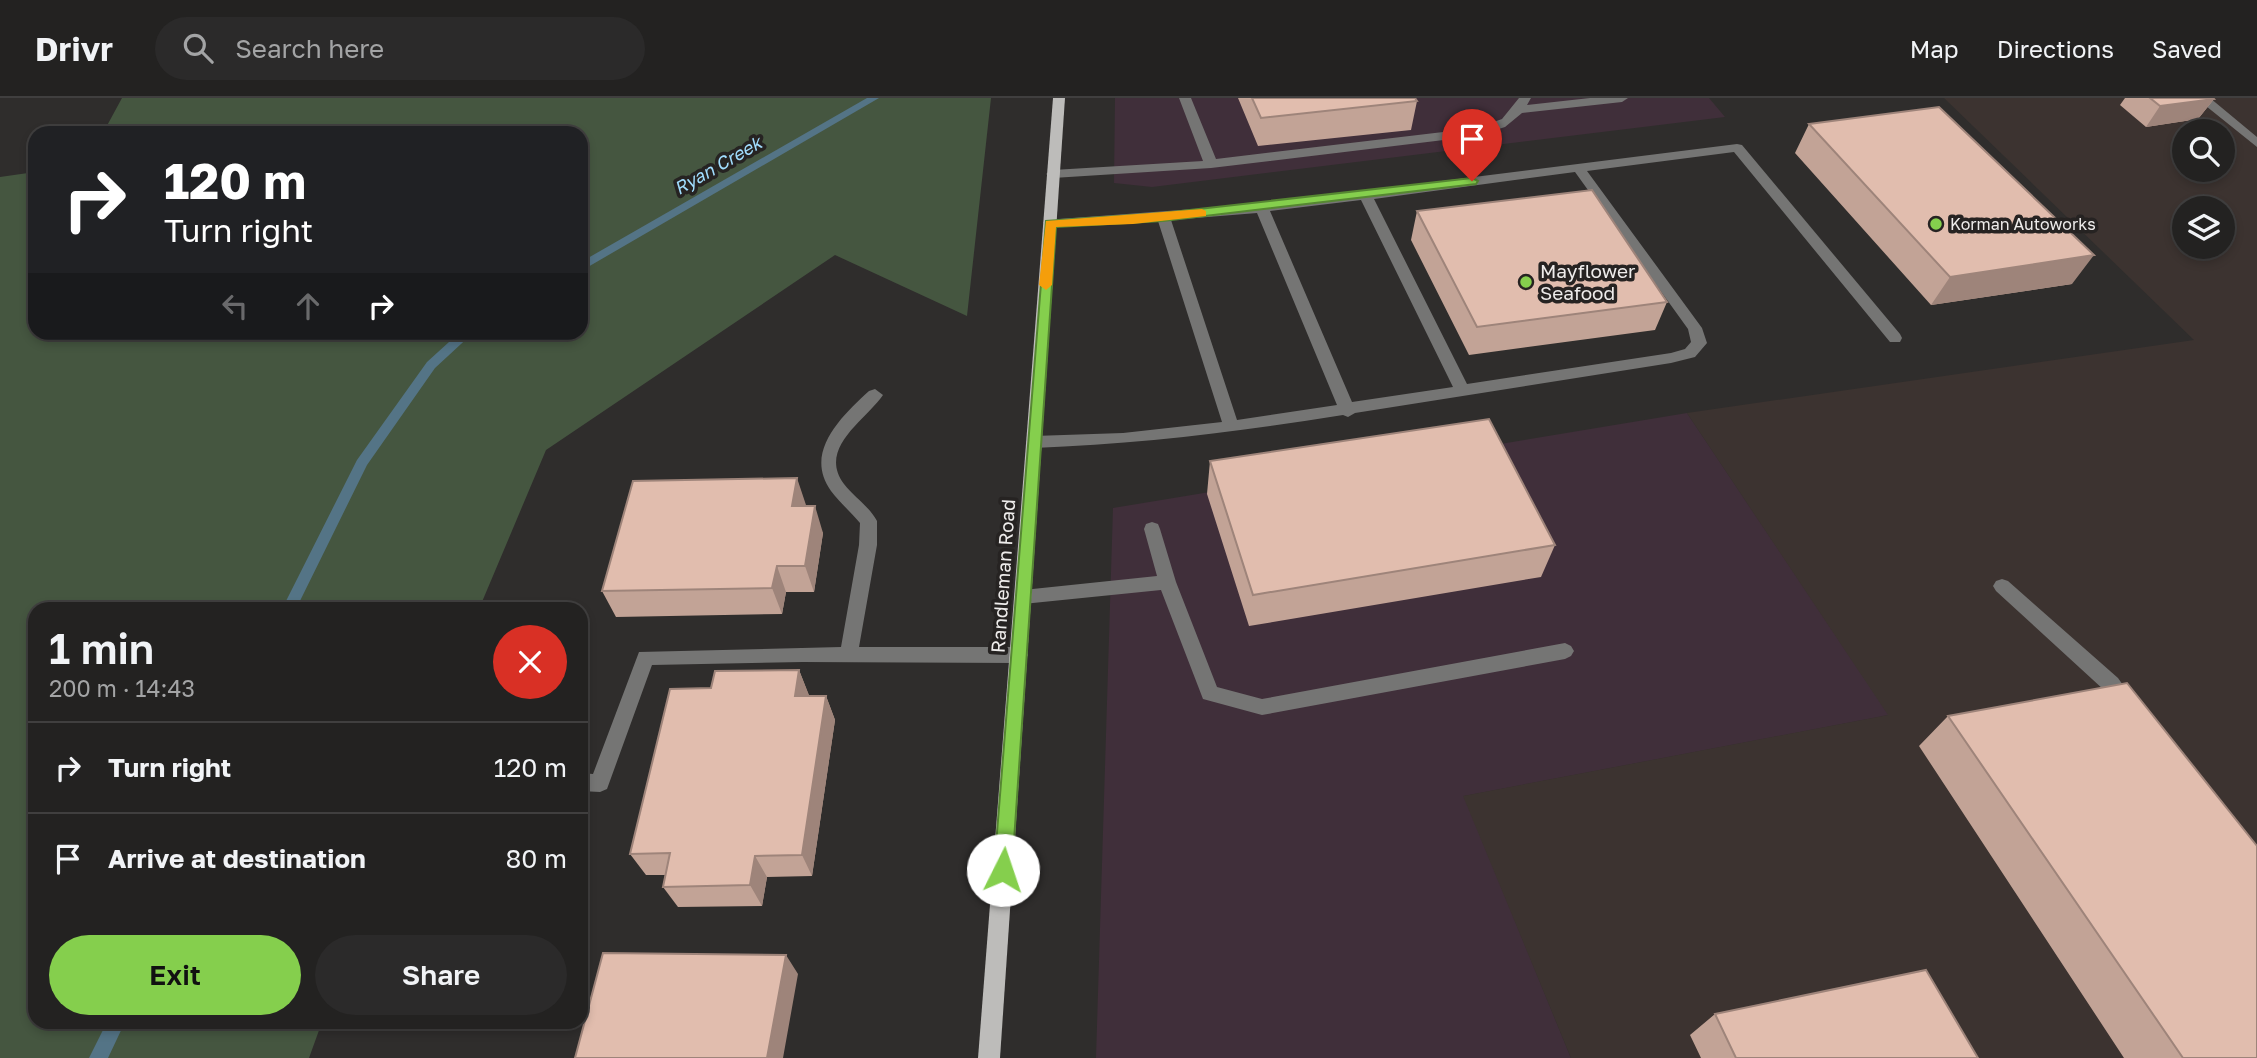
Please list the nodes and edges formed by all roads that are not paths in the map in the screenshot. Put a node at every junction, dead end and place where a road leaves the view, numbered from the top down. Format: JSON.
{"nodes":[{"id":1,"x":1059,"y":98,"type":"edge"},
{"id":2,"x":1185,"y":98,"type":"edge"},
{"id":3,"x":1622,"y":98,"type":"edge"},
{"id":4,"x":2202,"y":98,"type":"edge"},
{"id":5,"x":1522,"y":104,"type":"edge"},
{"id":6,"x":2257,"y":143,"type":"edge"},
{"id":7,"x":1211,"y":164,"type":"junction"},
{"id":8,"x":1578,"y":168,"type":"junction"},
{"id":9,"x":1053,"y":174,"type":"junction"},
{"id":10,"x":1366,"y":195,"type":"junction"},
{"id":11,"x":1261,"y":207,"type":"junction"},
{"id":12,"x":1163,"y":217,"type":"junction"},
{"id":13,"x":1050,"y":223,"type":"junction"},
{"id":14,"x":1895,"y":338,"type":"dead end"},
{"id":15,"x":1463,"y":392,"type":"junction"},
{"id":16,"x":874,"y":395,"type":"dead end"},
{"id":17,"x":1348,"y":411,"type":"junction"},
{"id":18,"x":1231,"y":427,"type":"junction"},
{"id":19,"x":1034,"y":442,"type":"junction"},
{"id":20,"x":1152,"y":529,"type":"dead end"},
{"id":21,"x":1167,"y":582,"type":"junction"},
{"id":22,"x":2002,"y":586,"type":"dead end"},
{"id":23,"x":1023,"y":597,"type":"junction"},
{"id":24,"x":1565,"y":651,"type":"dead end"},
{"id":25,"x":849,"y":654,"type":"junction"},
{"id":26,"x":1018,"y":655,"type":"junction"},
{"id":27,"x":2136,"y":713,"type":"edge"},
{"id":28,"x":588,"y":782,"type":"edge"},
{"id":29,"x":989,"y":1058,"type":"edge"}],
"edges":[{"from":1,"to":9,"type":"main road","name":"Randleman Road"},
{"from":2,"to":7,"type":"lane"},
{"from":3,"to":5,"type":"lane"},
{"from":4,"to":6,"type":"lane"},
{"from":5,"to":7,"type":"lane"},
{"from":7,"to":9,"type":"lane"},
{"from":8,"to":10,"type":"lane"},
{"from":8,"to":14,"type":"lane"},
{"from":8,"to":15,"type":"lane"},
{"from":9,"to":13,"type":"main road","name":"Randleman Road"},
{"from":10,"to":11,"type":"lane"},
{"from":10,"to":15,"type":"lane"},
{"from":11,"to":12,"type":"lane"},
{"from":11,"to":17,"type":"lane"},
{"from":12,"to":13,"type":"lane"},
{"from":12,"to":18,"type":"lane"},
{"from":13,"to":19,"type":"main road","name":"Randleman Road"},
{"from":15,"to":17,"type":"lane"},
{"from":16,"to":25,"type":"lane"},
{"from":17,"to":18,"type":"lane"},
{"from":18,"to":19,"type":"lane"},
{"from":19,"to":23,"type":"main road","name":"Randleman Road"},
{"from":20,"to":21,"type":"lane"},
{"from":21,"to":23,"type":"lane"},
{"from":21,"to":24,"type":"lane"},
{"from":22,"to":27,"type":"lane"},
{"from":23,"to":26,"type":"main road","name":"Randleman Road"},
{"from":25,"to":26,"type":"lane"},
{"from":25,"to":28,"type":"lane"},
{"from":26,"to":29,"type":"main road","name":"Randleman Road"}]}
